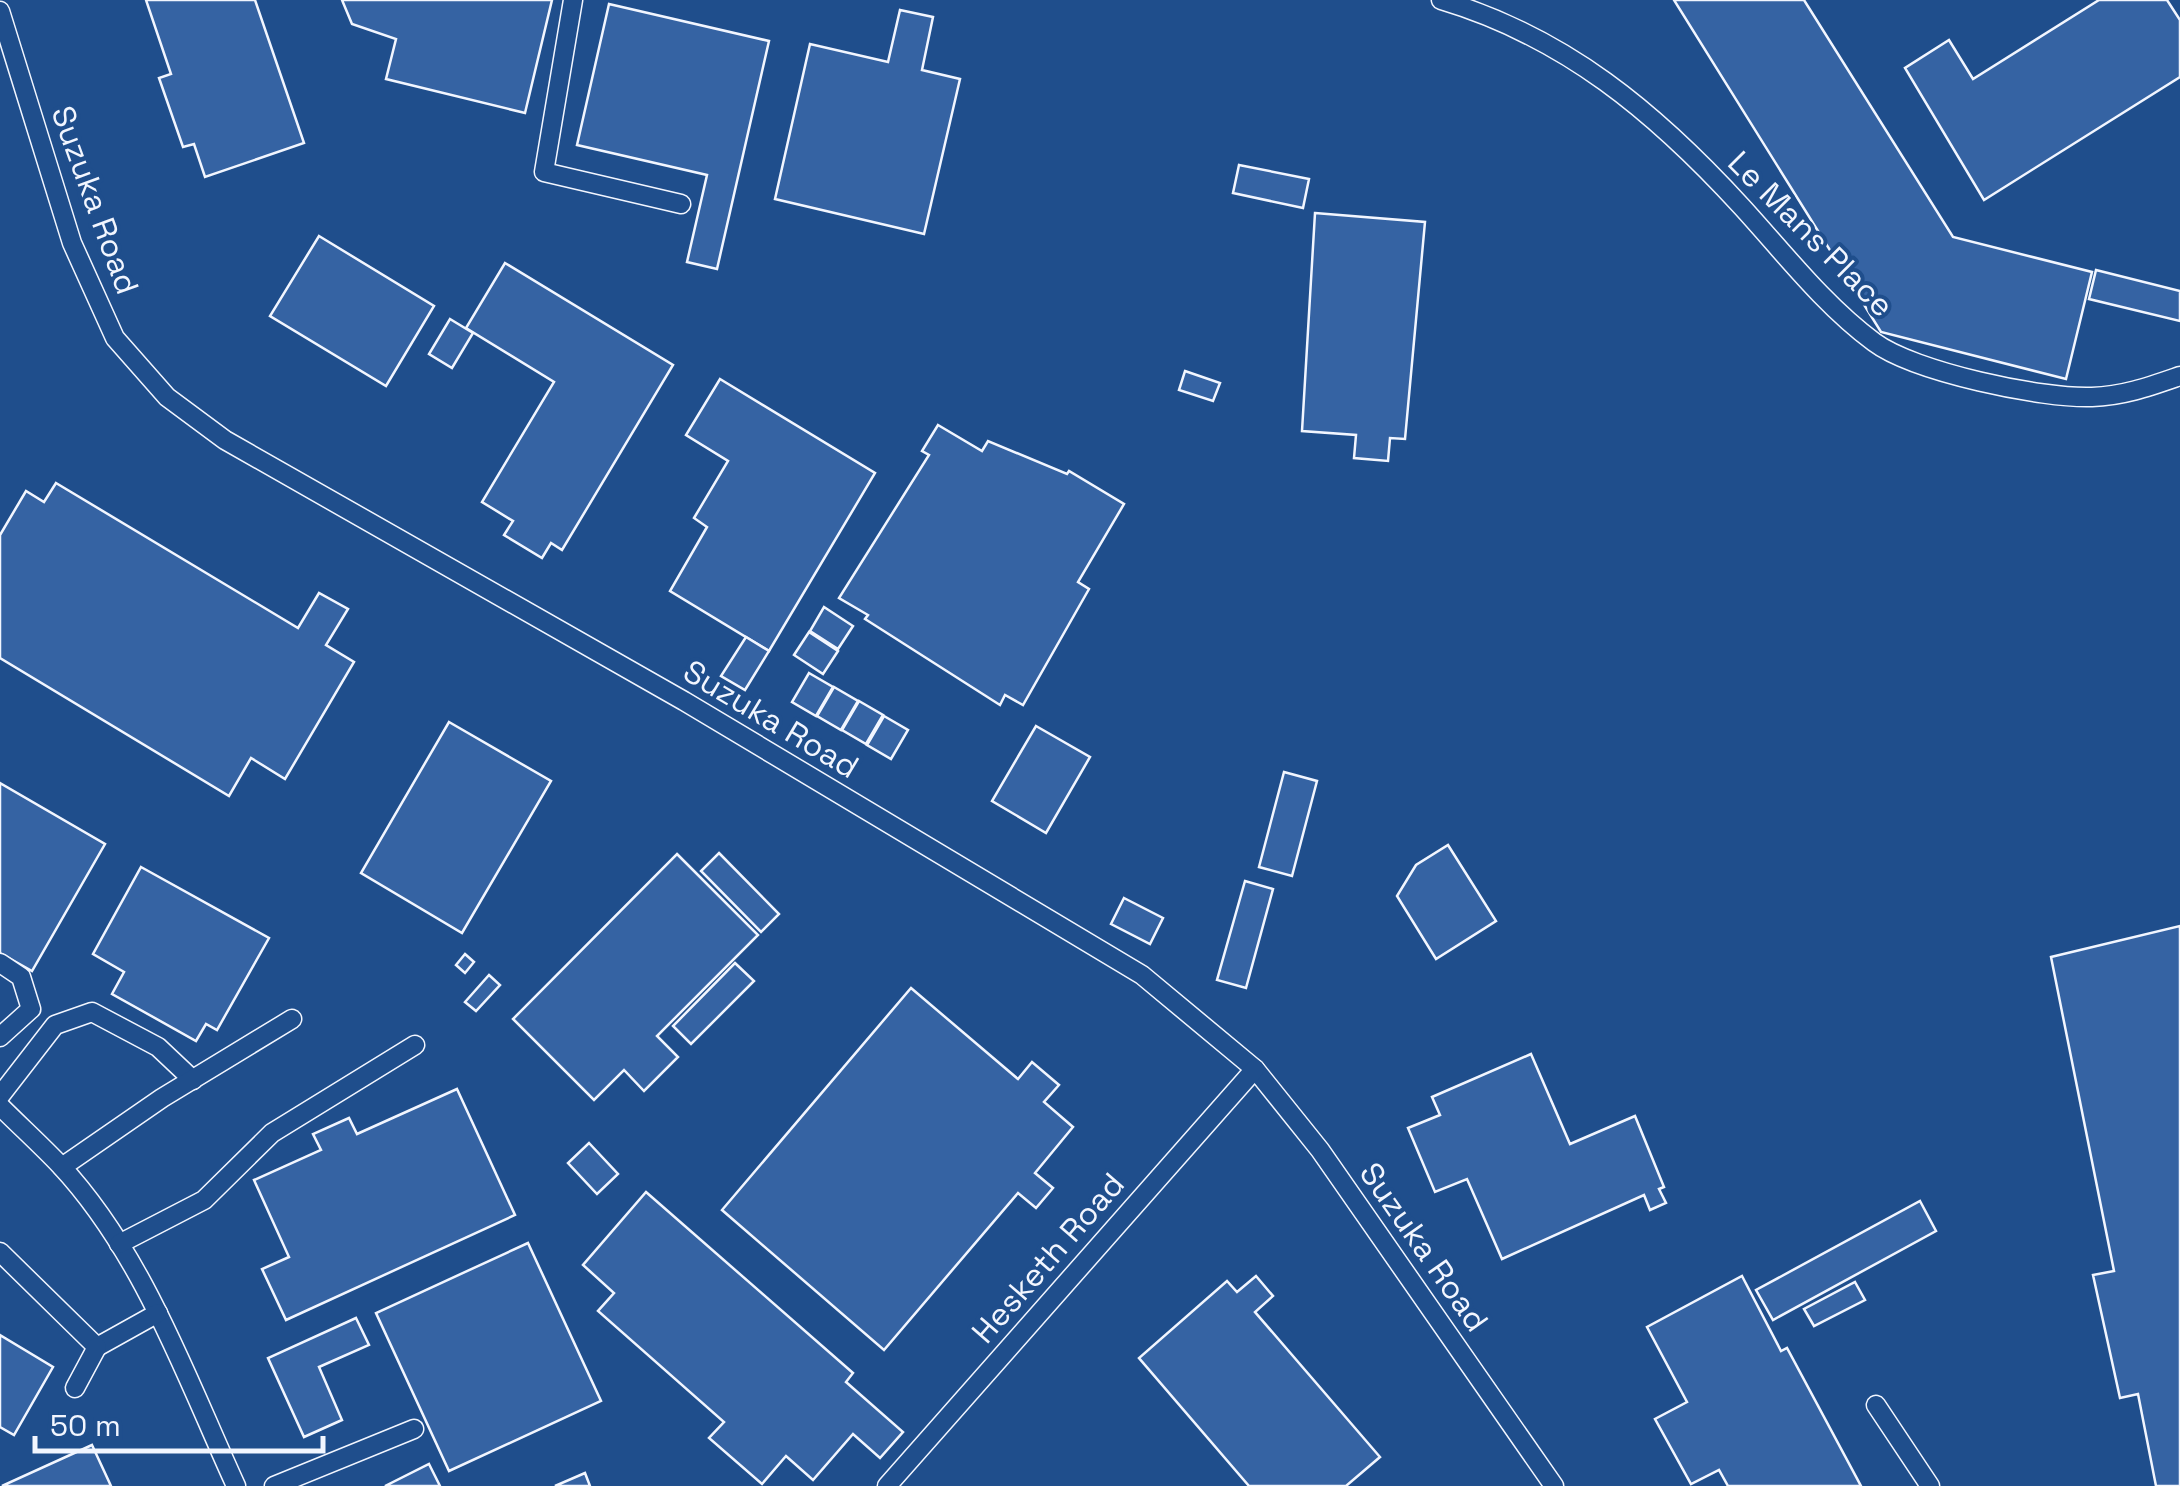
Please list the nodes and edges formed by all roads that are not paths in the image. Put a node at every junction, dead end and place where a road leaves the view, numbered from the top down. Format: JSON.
{"nodes":[{"id":1,"x":573,"y":0,"type":"edge"},
{"id":2,"x":1441,"y":0,"type":"edge"},
{"id":3,"x":0,"y":12,"type":"edge"},
{"id":4,"x":681,"y":204,"type":"dead end"},
{"id":5,"x":2180,"y":376,"type":"edge"},
{"id":6,"x":0,"y":963,"type":"edge"},
{"id":7,"x":292,"y":1020,"type":"dead end"},
{"id":8,"x":0,"y":1037,"type":"edge"},
{"id":9,"x":415,"y":1046,"type":"dead end"},
{"id":10,"x":1254,"y":1069,"type":"junction"},
{"id":11,"x":193,"y":1080,"type":"junction"},
{"id":12,"x":0,"y":1096,"type":"edge"},
{"id":13,"x":0,"y":1106,"type":"edge"},
{"id":14,"x":62,"y":1167,"type":"junction"},
{"id":15,"x":119,"y":1244,"type":"junction"},
{"id":16,"x":0,"y":1252,"type":"edge"},
{"id":17,"x":158,"y":1313,"type":"junction"},
{"id":18,"x":96,"y":1347,"type":"junction"},
{"id":19,"x":76,"y":1388,"type":"dead end"},
{"id":20,"x":1876,"y":1405,"type":"dead end"},
{"id":21,"x":414,"y":1428,"type":"dead end"},
{"id":22,"x":236,"y":1486,"type":"edge"},
{"id":23,"x":274,"y":1486,"type":"edge"},
{"id":24,"x":887,"y":1486,"type":"edge"},
{"id":25,"x":1554,"y":1486,"type":"edge"},
{"id":26,"x":1930,"y":1486,"type":"edge"}],
"edges":[{"from":1,"to":4,"type":"lane"},
{"from":2,"to":5,"type":"lane","name":"Le Mans Place"},
{"from":3,"to":10,"type":"lane","name":"Suzuka Road"},
{"from":6,"to":8,"type":"lane"},
{"from":7,"to":11,"type":"lane"},
{"from":9,"to":15,"type":"lane"},
{"from":10,"to":24,"type":"lane","name":"Hesketh Road"},
{"from":10,"to":25,"type":"lane","name":"Suzuka Road"},
{"from":11,"to":12,"type":"lane"},
{"from":11,"to":14,"type":"lane"},
{"from":13,"to":14,"type":"lane"},
{"from":14,"to":15,"type":"lane"},
{"from":15,"to":17,"type":"lane"},
{"from":16,"to":18,"type":"lane"},
{"from":17,"to":18,"type":"lane"},
{"from":17,"to":22,"type":"lane"},
{"from":18,"to":19,"type":"lane"},
{"from":20,"to":26,"type":"lane"},
{"from":21,"to":23,"type":"lane"}]}
